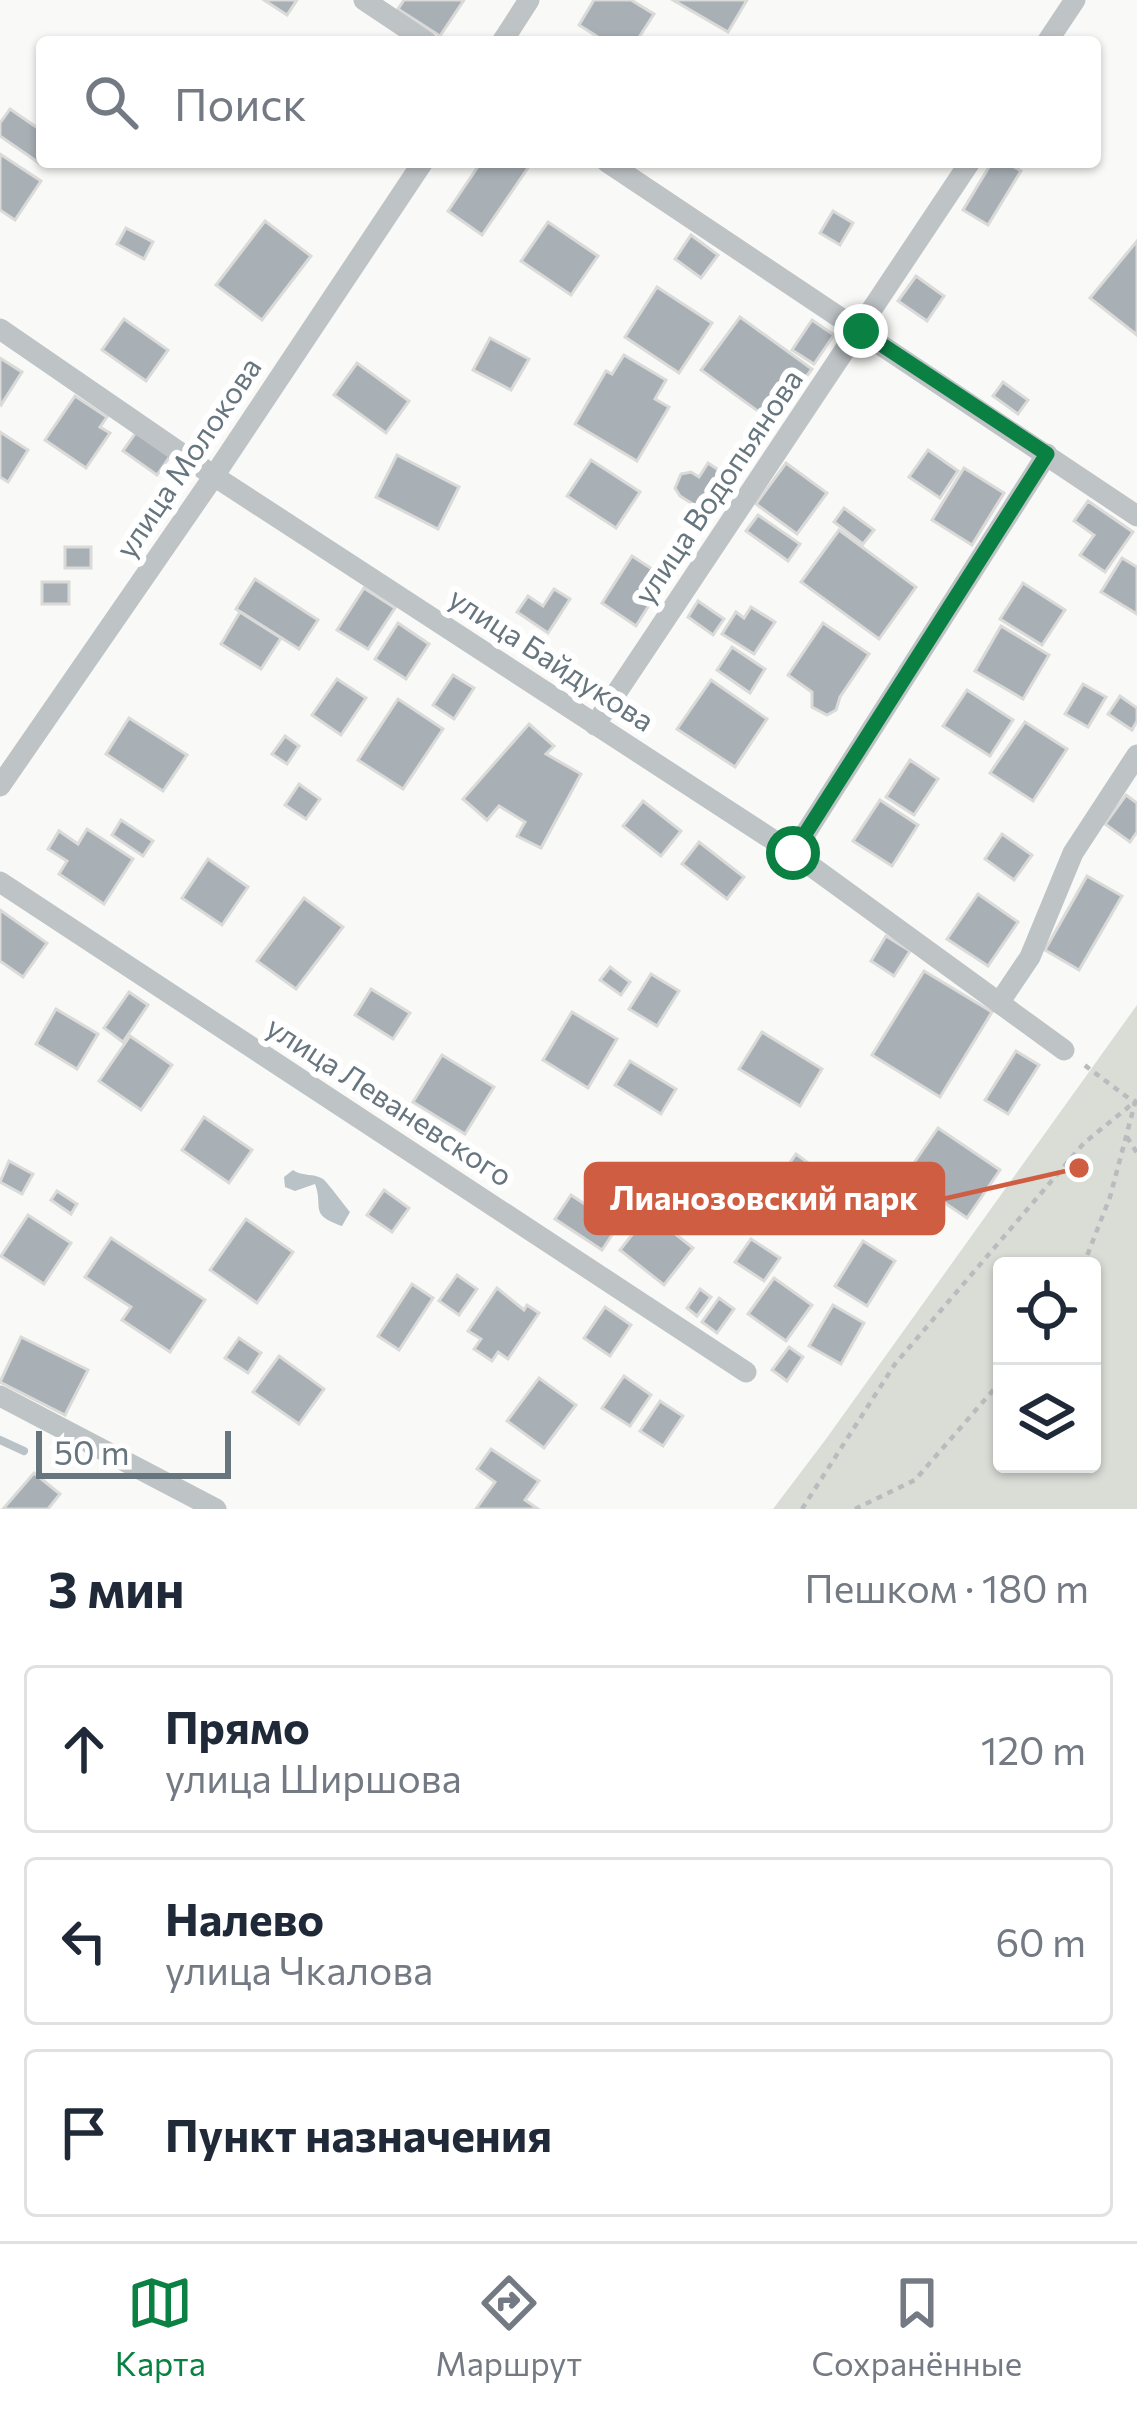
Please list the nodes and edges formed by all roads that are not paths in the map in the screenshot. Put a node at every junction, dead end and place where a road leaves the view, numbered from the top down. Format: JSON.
{"nodes":[{"id":1,"x":364,"y":0,"type":"edge"},
{"id":2,"x":530,"y":0,"type":"edge"},
{"id":3,"x":1075,"y":0,"type":"edge"},
{"id":4,"x":418,"y":36,"type":"edge"},
{"id":5,"x":506,"y":36,"type":"edge"},
{"id":6,"x":1051,"y":36,"type":"edge"},
{"id":7,"x":419,"y":168,"type":"edge"},
{"id":8,"x":616,"y":168,"type":"edge"},
{"id":9,"x":966,"y":168,"type":"edge"},
{"id":10,"x":0,"y":329,"type":"edge"},
{"id":11,"x":861,"y":331,"type":"junction"},
{"id":12,"x":1047,"y":454,"type":"junction"},
{"id":13,"x":214,"y":476,"type":"junction"},
{"id":14,"x":1137,"y":516,"type":"edge"},
{"id":15,"x":595,"y":725,"type":"junction"},
{"id":16,"x":1137,"y":755,"type":"edge"},
{"id":17,"x":0,"y":786,"type":"edge"},
{"id":18,"x":793,"y":853,"type":"junction"},
{"id":19,"x":0,"y":882,"type":"edge"},
{"id":20,"x":999,"y":1003,"type":"junction"},
{"id":21,"x":1064,"y":1050,"type":"road end"},
{"id":22,"x":746,"y":1372,"type":"dead end"},
{"id":23,"x":0,"y":1396,"type":"edge"},
{"id":24,"x":216,"y":1509,"type":"edge"}],
"edges":[{"from":1,"to":4,"type":"street"},
{"from":2,"to":5,"type":"street"},
{"from":3,"to":6,"type":"street"},
{"from":7,"to":13,"type":"street","name":"улица Молокова"},
{"from":8,"to":11,"type":"street"},
{"from":9,"to":11,"type":"street","name":"улица Водопьянова"},
{"from":10,"to":13,"type":"street","name":"улица Байдукова"},
{"from":11,"to":12,"type":"street"},
{"from":11,"to":15,"type":"street","name":"улица Водопьянова"},
{"from":12,"to":14,"type":"street"},
{"from":12,"to":18,"type":"street"},
{"from":13,"to":15,"type":"street","name":"улица Байдукова"},
{"from":13,"to":17,"type":"street","name":"улица Молокова"},
{"from":15,"to":18,"type":"street","name":"улица Байдукова"},
{"from":16,"to":20,"type":"street"},
{"from":18,"to":20,"type":"street","name":"улица Байдукова"},
{"from":19,"to":22,"type":"street","name":"улица Леваневского"},
{"from":20,"to":21,"type":"street","name":"улица Байдукова"},
{"from":23,"to":24,"type":"street"}]}
